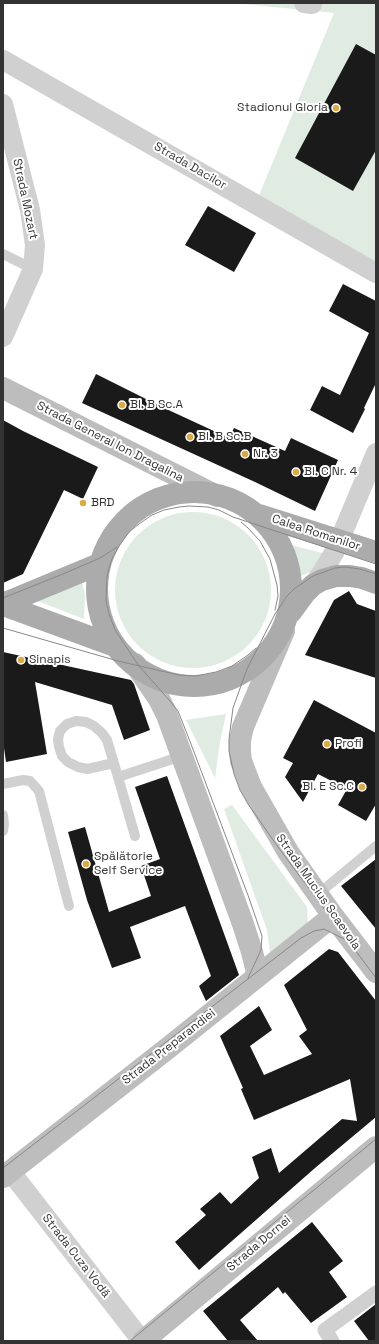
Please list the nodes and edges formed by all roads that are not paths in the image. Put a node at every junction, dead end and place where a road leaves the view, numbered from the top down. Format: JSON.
{"nodes":[{"id":1,"x":3,"y":60,"type":"edge"},
{"id":2,"x":3,"y":104,"type":"edge"},
{"id":3,"x":3,"y":254,"type":"edge"},
{"id":4,"x":34,"y":269,"type":"junction"},
{"id":5,"x":376,"y":273,"type":"edge"},
{"id":6,"x":3,"y":337,"type":"edge"},
{"id":7,"x":3,"y":388,"type":"edge"},
{"id":8,"x":376,"y":454,"type":"edge"},
{"id":9,"x":217,"y":496,"type":"junction"},
{"id":10,"x":256,"y":514,"type":"junction"},
{"id":11,"x":339,"y":540,"type":"junction"},
{"id":12,"x":376,"y":552,"type":"edge"},
{"id":13,"x":97,"y":566,"type":"junction"},
{"id":14,"x":376,"y":583,"type":"edge"},
{"id":15,"x":313,"y":585,"type":"junction"},
{"id":16,"x":3,"y":605,"type":"edge"},
{"id":17,"x":287,"y":622,"type":"junction"},
{"id":18,"x":112,"y":645,"type":"junction"},
{"id":19,"x":135,"y":664,"type":"junction"},
{"id":20,"x":182,"y":756,"type":"junction"},
{"id":21,"x":114,"y":763,"type":"junction"},
{"id":22,"x":118,"y":777,"type":"junction"},
{"id":23,"x":3,"y":784,"type":"edge"},
{"id":24,"x":3,"y":815,"type":"edge"},
{"id":25,"x":3,"y":831,"type":"edge"},
{"id":26,"x":135,"y":836,"type":"dead end"},
{"id":27,"x":376,"y":846,"type":"edge"},
{"id":28,"x":318,"y":894,"type":"junction"},
{"id":29,"x":69,"y":906,"type":"dead end"},
{"id":30,"x":334,"y":916,"type":"junction"},
{"id":31,"x":376,"y":972,"type":"edge"},
{"id":32,"x":258,"y":976,"type":"junction"},
{"id":33,"x":376,"y":1147,"type":"edge"},
{"id":34,"x":7,"y":1174,"type":"edge"},
{"id":35,"x":376,"y":1293,"type":"edge"},
{"id":36,"x":143,"y":1341,"type":"edge"},
{"id":37,"x":332,"y":1341,"type":"edge"}],
"edges":[{"from":1,"to":5,"type":"street","name":"Strada Dacilor"},
{"from":2,"to":4,"type":"street","name":"Strada Mozart"},
{"from":3,"to":4,"type":"lane"},
{"from":4,"to":6,"type":"street","name":"Strada Mozart"},
{"from":7,"to":9,"type":"main road","name":"Strada General Ion Dragalina"},
{"from":8,"to":11,"type":"street"},
{"from":9,"to":10,"type":"main road"},
{"from":9,"to":13,"type":"main road"},
{"from":10,"to":11,"type":"main road","name":"Calea Romanilor"},
{"from":10,"to":17,"type":"main road"},
{"from":11,"to":12,"type":"main road","name":"Calea Romanilor"},
{"from":11,"to":15,"type":"street"},
{"from":13,"to":16,"type":"main road"},
{"from":13,"to":18,"type":"main road"},
{"from":14,"to":15,"type":"main road"},
{"from":15,"to":17,"type":"main road"},
{"from":16,"to":18,"type":"main road"},
{"from":17,"to":19,"type":"main road"},
{"from":17,"to":28,"type":"main road","name":"Strada Mucius Scaevola"},
{"from":18,"to":19,"type":"main road"},
{"from":19,"to":20,"type":"main road"},
{"from":20,"to":22,"type":"lane"},
{"from":20,"to":32,"type":"main road"},
{"from":21,"to":21,"type":"lane"},
{"from":21,"to":22,"type":"lane"},
{"from":22,"to":26,"type":"lane"},
{"from":23,"to":29,"type":"lane"},
{"from":24,"to":25,"type":"lane"},
{"from":27,"to":28,"type":"lane"},
{"from":28,"to":30,"type":"main road","name":"Strada Mucius Scaevola"},
{"from":30,"to":31,"type":"main road","name":"Strada Mucius Scaevola"},
{"from":30,"to":32,"type":"main road","name":"Strada Preparandiei"},
{"from":32,"to":34,"type":"main road","name":"Strada Preparandiei"},
{"from":33,"to":36,"type":"main road","name":"Strada Dornei"},
{"from":34,"to":36,"type":"street","name":"Strada Cuza Vodă"},
{"from":35,"to":37,"type":"street"}]}
